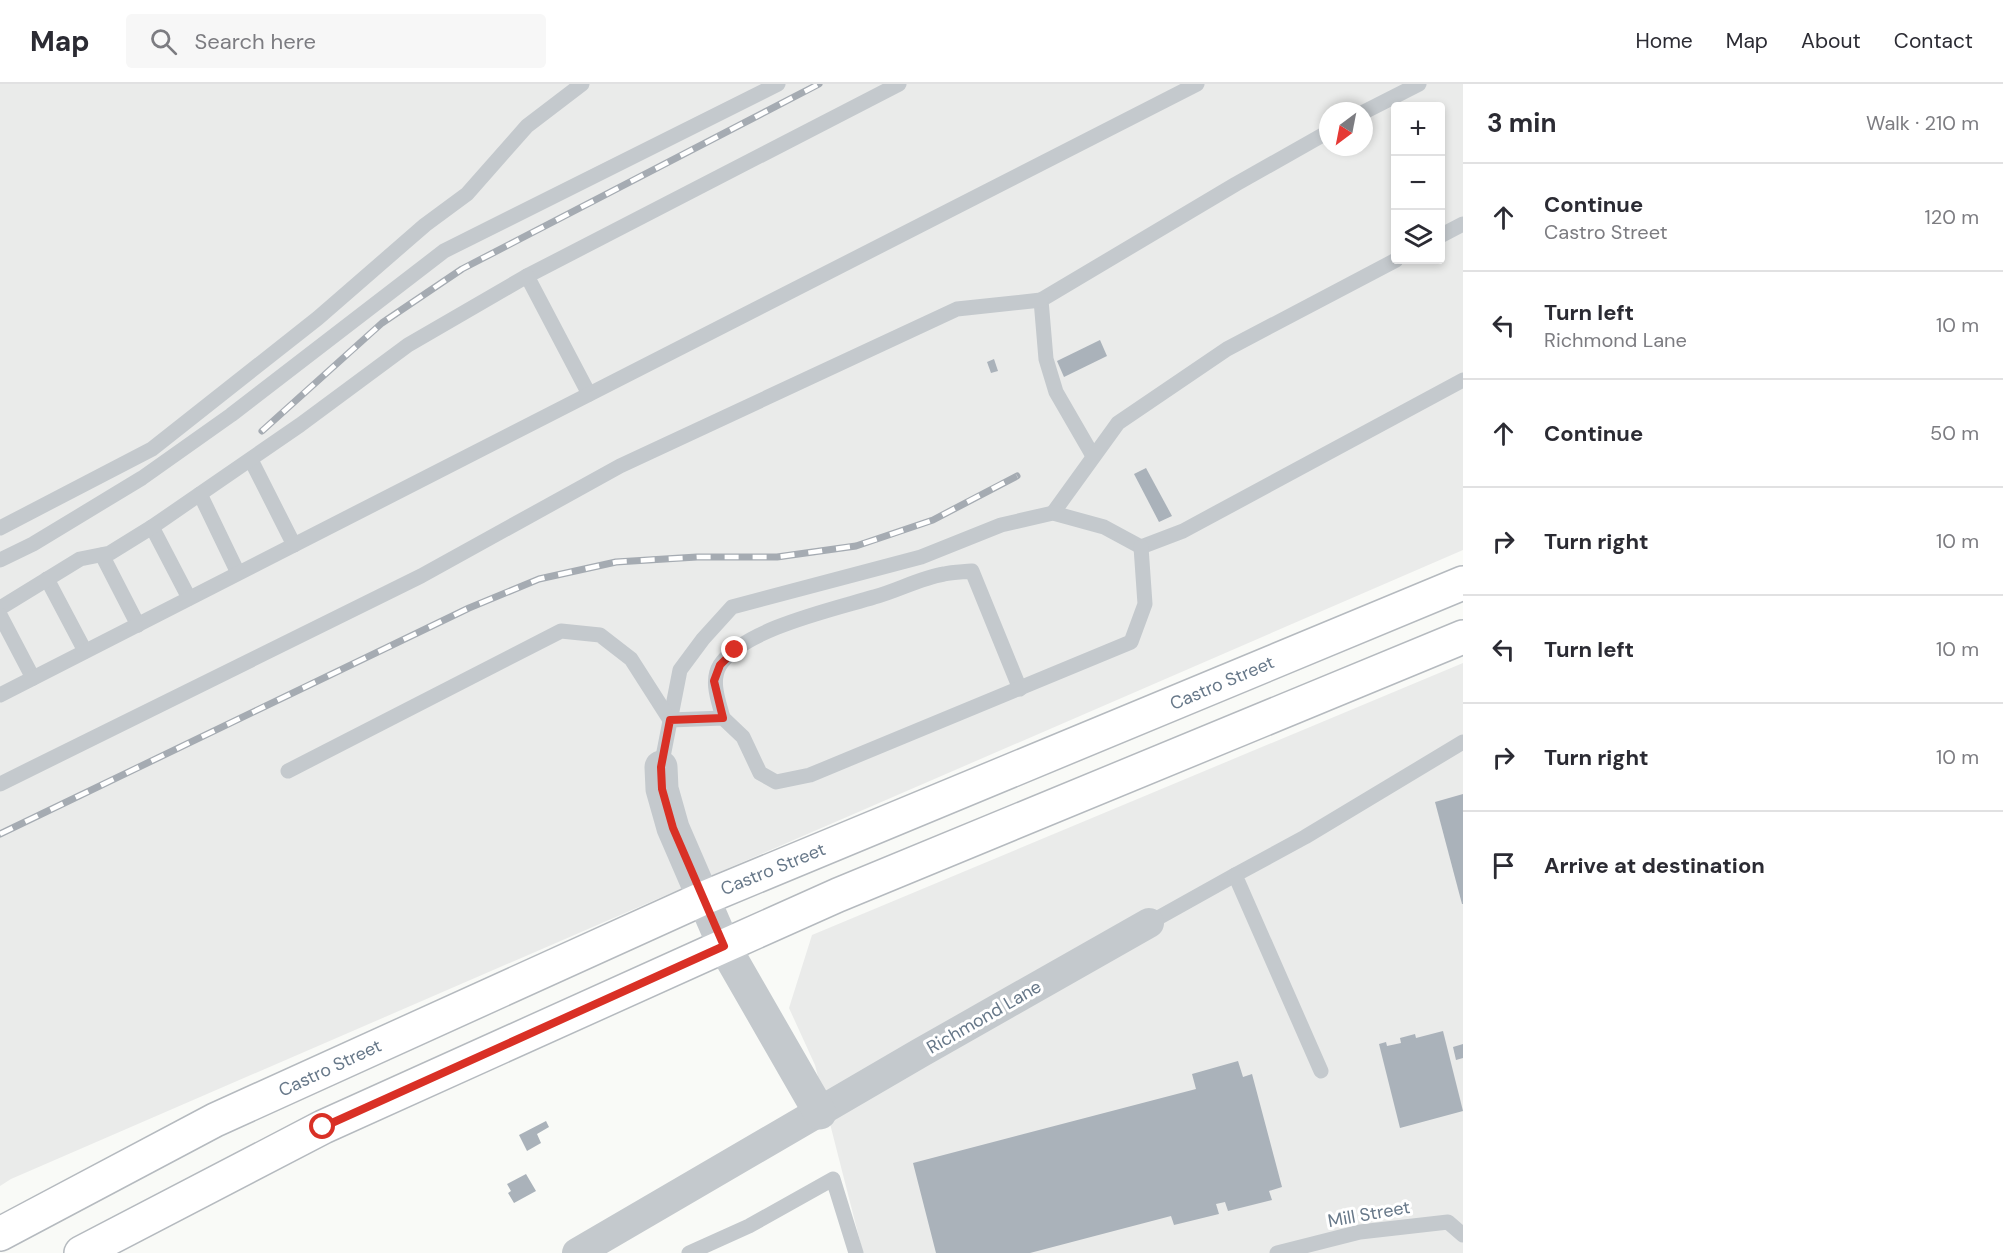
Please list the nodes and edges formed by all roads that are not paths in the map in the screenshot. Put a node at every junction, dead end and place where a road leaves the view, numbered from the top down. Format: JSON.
{"nodes":[{"id":1,"x":582,"y":84,"type":"edge"},
{"id":2,"x":778,"y":84,"type":"edge"},
{"id":3,"x":899,"y":84,"type":"edge"},
{"id":4,"x":1197,"y":84,"type":"edge"},
{"id":5,"x":1419,"y":84,"type":"edge"},
{"id":6,"x":1373,"y":107,"type":"edge"},
{"id":7,"x":1319,"y":137,"type":"edge"},
{"id":8,"x":1463,"y":224,"type":"edge"},
{"id":9,"x":1445,"y":233,"type":"edge"},
{"id":10,"x":1391,"y":263,"type":"edge"},
{"id":11,"x":527,"y":276,"type":"junction"},
{"id":12,"x":1041,"y":300,"type":"junction"},
{"id":13,"x":1463,"y":380,"type":"edge"},
{"id":14,"x":589,"y":394,"type":"junction"},
{"id":15,"x":1093,"y":456,"type":"junction"},
{"id":16,"x":251,"y":460,"type":"junction"},
{"id":17,"x":200,"y":494,"type":"junction"},
{"id":18,"x":1053,"y":513,"type":"junction"},
{"id":19,"x":152,"y":527,"type":"junction"},
{"id":20,"x":0,"y":528,"type":"edge"},
{"id":21,"x":294,"y":545,"type":"junction"},
{"id":22,"x":1142,"y":548,"type":"junction"},
{"id":23,"x":102,"y":555,"type":"junction"},
{"id":24,"x":0,"y":560,"type":"edge"},
{"id":25,"x":238,"y":573,"type":"junction"},
{"id":26,"x":47,"y":579,"type":"junction"},
{"id":27,"x":1463,"y":583,"type":"edge"},
{"id":28,"x":189,"y":598,"type":"junction"},
{"id":29,"x":0,"y":608,"type":"edge"},
{"id":30,"x":0,"y":615,"type":"edge"},
{"id":31,"x":138,"y":625,"type":"junction"},
{"id":32,"x":1463,"y":637,"type":"edge"},
{"id":33,"x":85,"y":651,"type":"junction"},
{"id":34,"x":33,"y":678,"type":"junction"},
{"id":35,"x":1020,"y":689,"type":"junction"},
{"id":36,"x":0,"y":695,"type":"edge"},
{"id":37,"x":723,"y":718,"type":"junction"},
{"id":38,"x":670,"y":720,"type":"junction"},
{"id":39,"x":1463,"y":741,"type":"edge"},
{"id":40,"x":661,"y":767,"type":"joint"},
{"id":41,"x":288,"y":771,"type":"dead end"},
{"id":42,"x":0,"y":784,"type":"edge"},
{"id":43,"x":1235,"y":875,"type":"junction"},
{"id":44,"x":704,"y":898,"type":"junction"},
{"id":45,"x":1149,"y":923,"type":"joint"},
{"id":46,"x":724,"y":946,"type":"junction"},
{"id":47,"x":1321,"y":1071,"type":"dead end"},
{"id":48,"x":820,"y":1113,"type":"junction"},
{"id":49,"x":0,"y":1234,"type":"edge"},
{"id":50,"x":1463,"y":1235,"type":"edge"},
{"id":51,"x":81,"y":1253,"type":"edge"},
{"id":52,"x":577,"y":1253,"type":"edge"},
{"id":53,"x":689,"y":1253,"type":"edge"},
{"id":54,"x":856,"y":1253,"type":"edge"},
{"id":55,"x":1277,"y":1253,"type":"edge"}],
"edges":[{"from":1,"to":20,"type":"lane"},
{"from":2,"to":24,"type":"lane"},
{"from":3,"to":11,"type":"lane"},
{"from":4,"to":14,"type":"lane"},
{"from":5,"to":6,"type":"lane"},
{"from":7,"to":12,"type":"lane"},
{"from":8,"to":9,"type":"lane"},
{"from":10,"to":15,"type":"lane"},
{"from":11,"to":14,"type":"lane"},
{"from":11,"to":16,"type":"lane"},
{"from":12,"to":15,"type":"lane"},
{"from":12,"to":42,"type":"lane"},
{"from":13,"to":22,"type":"lane"},
{"from":14,"to":21,"type":"lane"},
{"from":15,"to":18,"type":"lane"},
{"from":16,"to":17,"type":"lane"},
{"from":16,"to":21,"type":"lane"},
{"from":17,"to":19,"type":"lane"},
{"from":17,"to":25,"type":"lane"},
{"from":18,"to":22,"type":"lane"},
{"from":18,"to":38,"type":"lane"},
{"from":19,"to":23,"type":"lane"},
{"from":19,"to":28,"type":"lane"},
{"from":21,"to":25,"type":"lane"},
{"from":22,"to":35,"type":"lane"},
{"from":23,"to":26,"type":"lane"},
{"from":23,"to":31,"type":"lane"},
{"from":25,"to":28,"type":"lane"},
{"from":26,"to":29,"type":"lane"},
{"from":26,"to":33,"type":"lane"},
{"from":27,"to":44,"type":"main road","name":"Castro Street"},
{"from":28,"to":31,"type":"lane"},
{"from":30,"to":34,"type":"lane"},
{"from":31,"to":33,"type":"lane"},
{"from":32,"to":46,"type":"main road"},
{"from":33,"to":34,"type":"lane"},
{"from":34,"to":36,"type":"lane"},
{"from":35,"to":37,"type":"lane"},
{"from":35,"to":37,"type":"lane"},
{"from":37,"to":38,"type":"lane"},
{"from":38,"to":40,"type":"lane"},
{"from":38,"to":41,"type":"lane"},
{"from":39,"to":43,"type":"lane"},
{"from":40,"to":44,"type":"street"},
{"from":43,"to":45,"type":"lane"},
{"from":43,"to":47,"type":"lane"},
{"from":44,"to":46,"type":"street"},
{"from":44,"to":49,"type":"main road","name":"Castro Street"},
{"from":45,"to":48,"type":"street","name":"Richmond Lane"},
{"from":46,"to":48,"type":"street"},
{"from":46,"to":51,"type":"main road"},
{"from":48,"to":52,"type":"street","name":"Richmond Lane"},
{"from":50,"to":55,"type":"lane","name":"Mill Street"},
{"from":53,"to":54,"type":"lane"}]}
